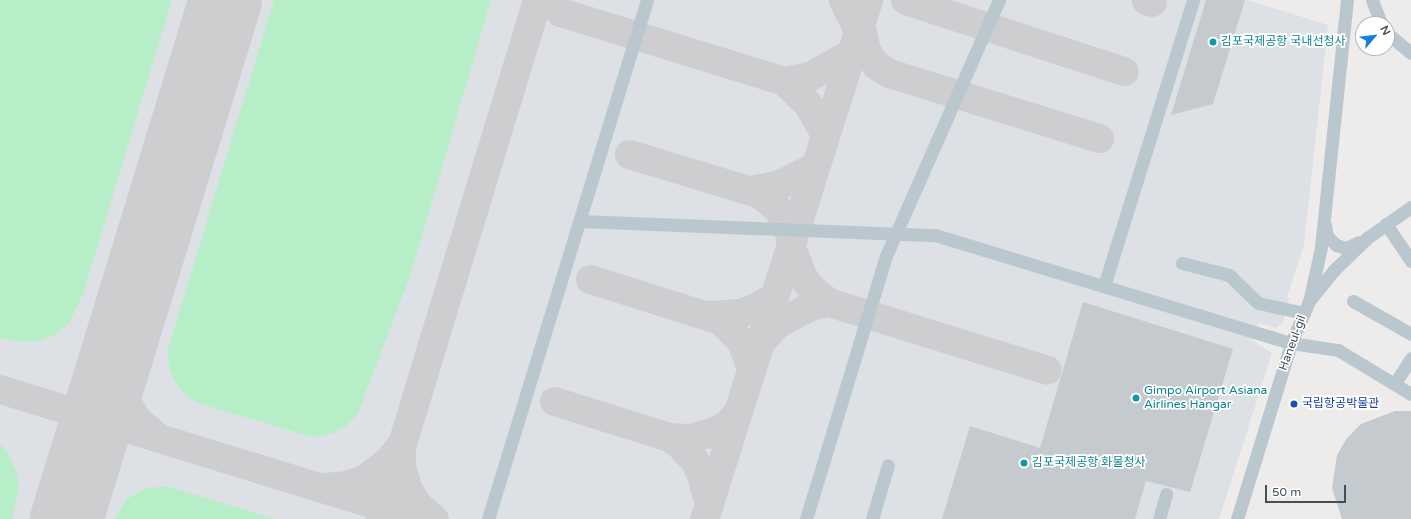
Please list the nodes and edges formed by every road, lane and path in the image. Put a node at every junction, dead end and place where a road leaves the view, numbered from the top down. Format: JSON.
{"nodes":[{"id":1,"x":647,"y":0,"type":"edge"},
{"id":2,"x":999,"y":0,"type":"edge"},
{"id":3,"x":1192,"y":0,"type":"edge"},
{"id":4,"x":1347,"y":0,"type":"edge"},
{"id":5,"x":1372,"y":0,"type":"edge"},
{"id":6,"x":1378,"y":16,"type":"edge"},
{"id":7,"x":1395,"y":40,"type":"edge"},
{"id":8,"x":1411,"y":53,"type":"edge"},
{"id":9,"x":1411,"y":207,"type":"edge"},
{"id":10,"x":1324,"y":220,"type":"junction"},
{"id":11,"x":580,"y":222,"type":"junction"},
{"id":12,"x":1386,"y":224,"type":"junction"},
{"id":13,"x":896,"y":233,"type":"junction"},
{"id":14,"x":1367,"y":238,"type":"junction"},
{"id":15,"x":1409,"y":254,"type":"edge"},
{"id":16,"x":1182,"y":262,"type":"dead end"},
{"id":17,"x":1104,"y":286,"type":"junction"},
{"id":18,"x":1309,"y":301,"type":"junction"},
{"id":19,"x":1353,"y":301,"type":"dead end"},
{"id":20,"x":1304,"y":314,"type":"junction"},
{"id":21,"x":1411,"y":334,"type":"edge"},
{"id":22,"x":1291,"y":343,"type":"junction"},
{"id":23,"x":1411,"y":358,"type":"edge"},
{"id":24,"x":1394,"y":383,"type":"junction"},
{"id":25,"x":1411,"y":394,"type":"edge"},
{"id":26,"x":888,"y":465,"type":"dead end"},
{"id":27,"x":1166,"y":494,"type":"dead end"},
{"id":28,"x":488,"y":519,"type":"edge"},
{"id":29,"x":806,"y":519,"type":"edge"},
{"id":30,"x":872,"y":519,"type":"edge"},
{"id":31,"x":1159,"y":519,"type":"edge"},
{"id":32,"x":1237,"y":519,"type":"edge"}],
"edges":[{"from":1,"to":11,"type":"lane"},
{"from":2,"to":13,"type":"lane"},
{"from":3,"to":17,"type":"lane"},
{"from":4,"to":10,"type":"lane"},
{"from":5,"to":6,"type":"lane","bridge":true},
{"from":7,"to":8,"type":"lane"},
{"from":9,"to":12,"type":"lane","name":"Haneul-gil"},
{"from":10,"to":14,"type":"lane"},
{"from":10,"to":18,"type":"lane"},
{"from":11,"to":13,"type":"lane"},
{"from":11,"to":28,"type":"lane"},
{"from":12,"to":14,"type":"lane","name":"Haneul-gil"},
{"from":12,"to":15,"type":"lane"},
{"from":13,"to":17,"type":"lane"},
{"from":13,"to":29,"type":"lane"},
{"from":14,"to":18,"type":"lane","name":"Haneul-gil"},
{"from":16,"to":20,"type":"lane"},
{"from":17,"to":22,"type":"lane"},
{"from":18,"to":20,"type":"lane","name":"Haneul-gil"},
{"from":19,"to":21,"type":"lane"},
{"from":20,"to":22,"type":"lane","name":"Haneul-gil"},
{"from":22,"to":24,"type":"lane"},
{"from":22,"to":32,"type":"lane","name":"Haneul-gil"},
{"from":23,"to":24,"type":"lane"},
{"from":24,"to":25,"type":"lane"},
{"from":26,"to":30,"type":"lane"},
{"from":27,"to":31,"type":"lane"}]}
